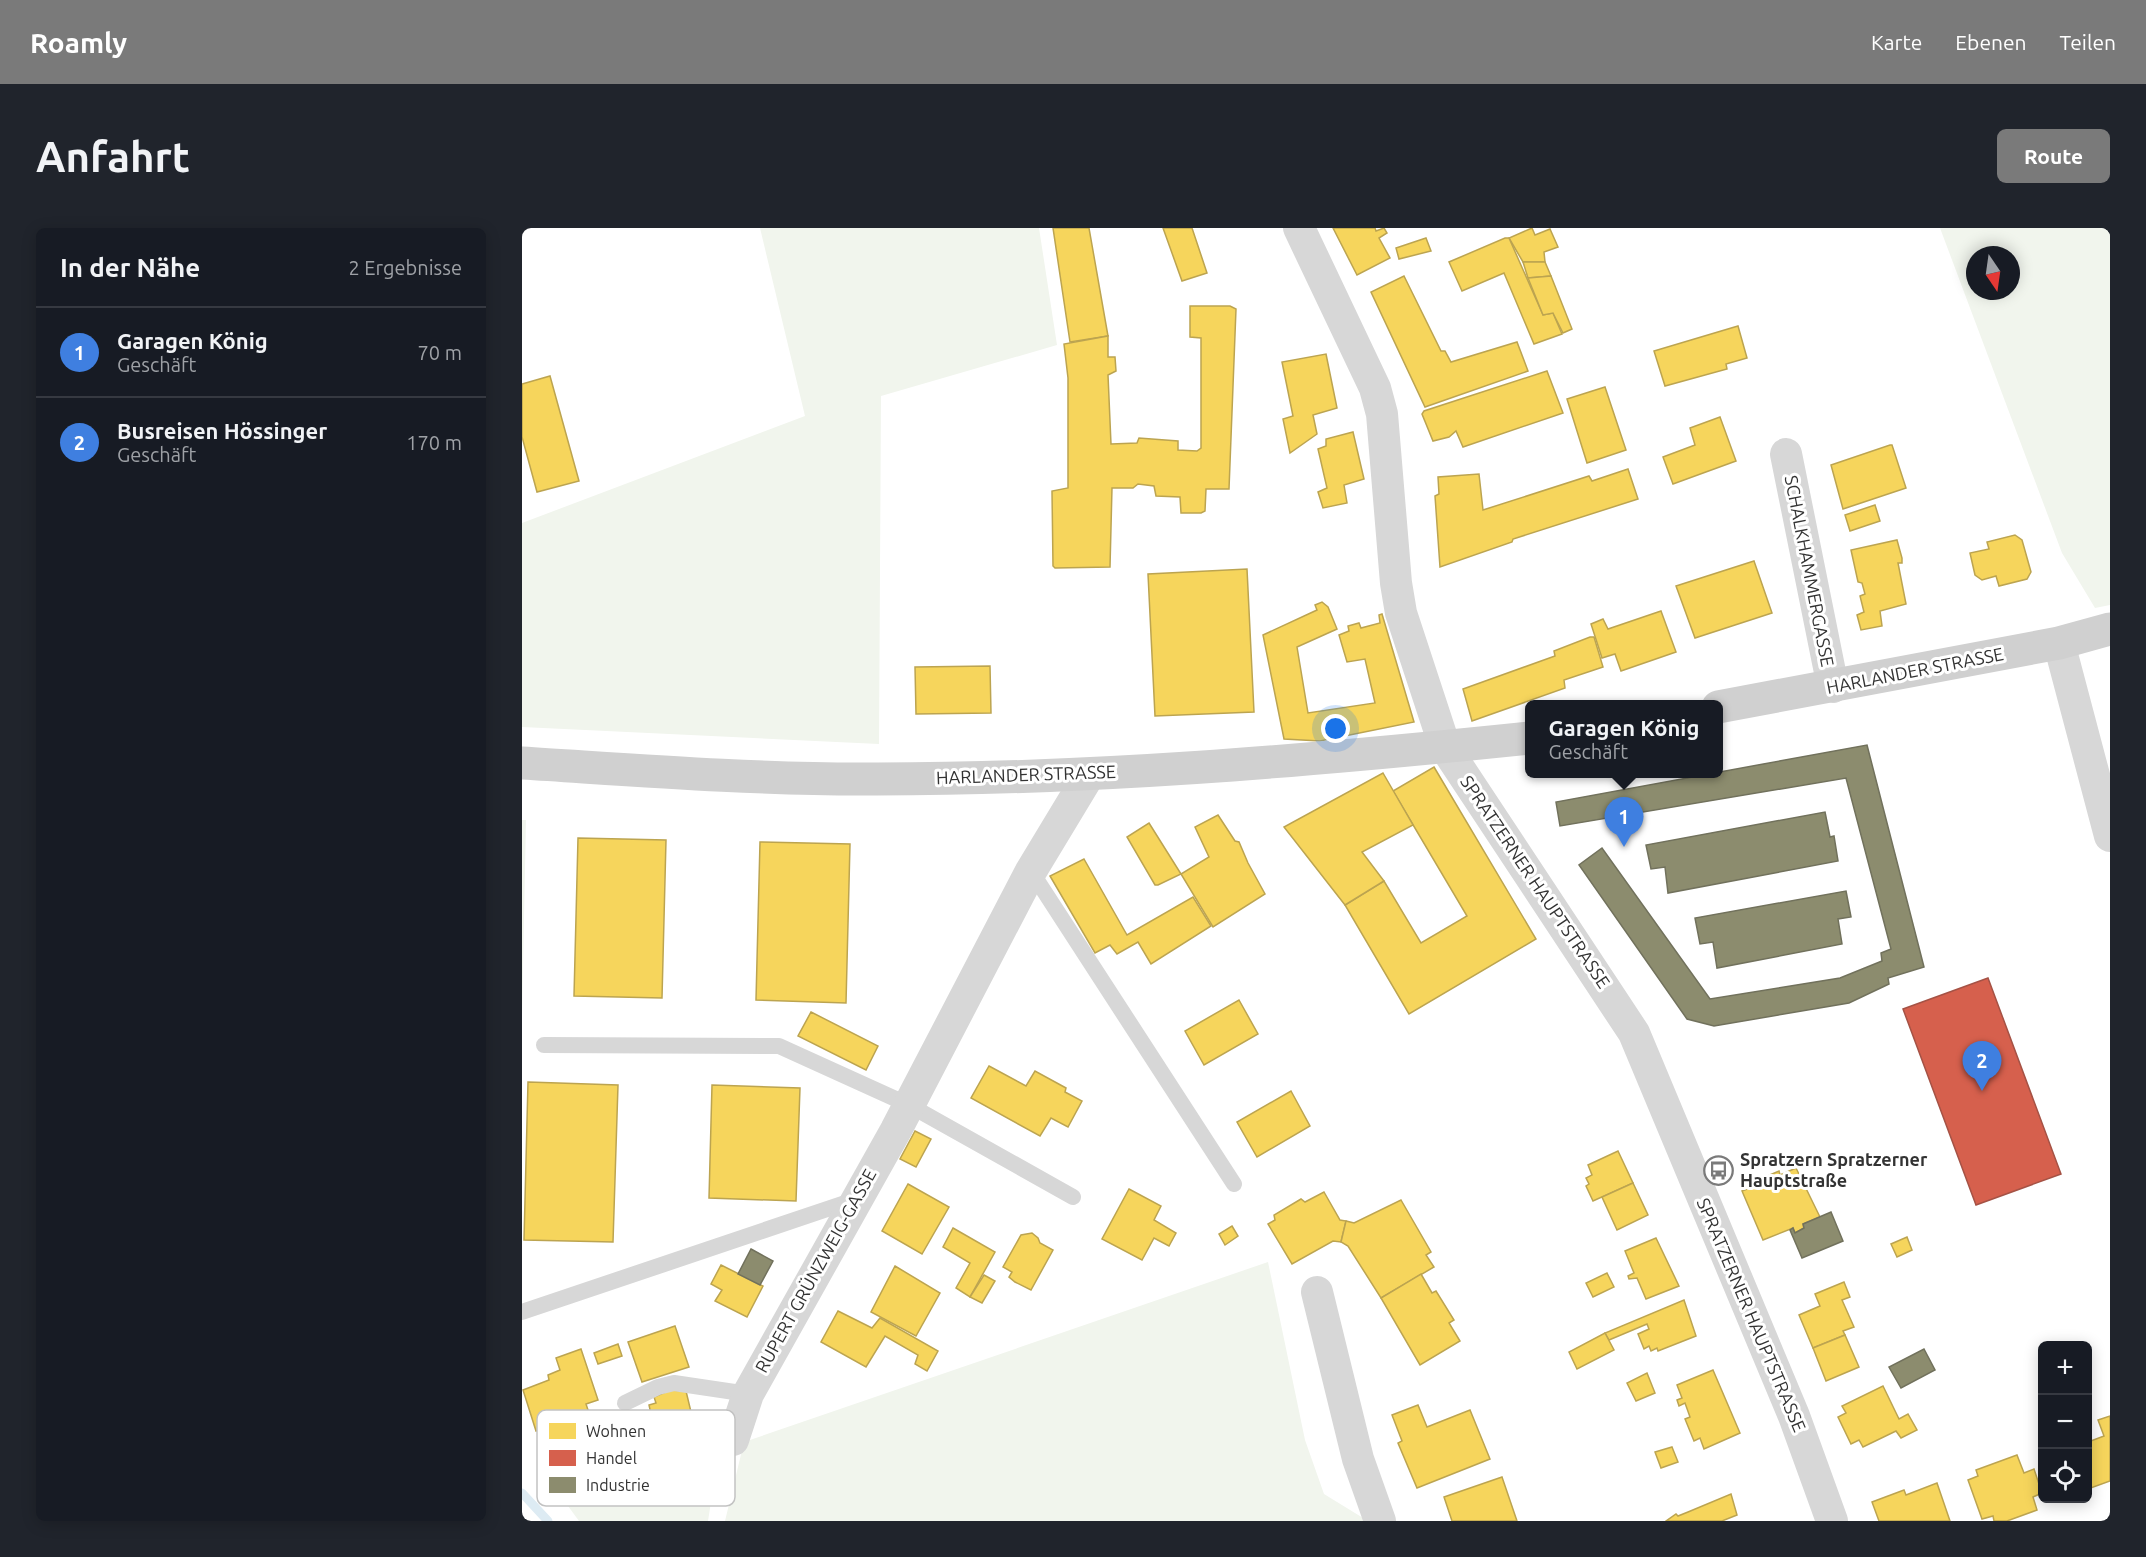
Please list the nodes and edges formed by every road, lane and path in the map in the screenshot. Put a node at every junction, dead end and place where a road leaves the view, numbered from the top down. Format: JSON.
{"nodes":[{"id":1,"x":1299,"y":228,"type":"edge"},
{"id":2,"x":1786,"y":454,"type":"dead end"},
{"id":3,"x":2110,"y":629,"type":"edge"},
{"id":4,"x":2059,"y":643,"type":"junction"},
{"id":5,"x":1833,"y":687,"type":"junction"},
{"id":6,"x":1723,"y":706,"type":"edge"},
{"id":7,"x":1525,"y":739,"type":"edge"},
{"id":8,"x":1445,"y":747,"type":"junction"},
{"id":9,"x":522,"y":763,"type":"edge"},
{"id":10,"x":1089,"y":775,"type":"junction"},
{"id":11,"x":2110,"y":836,"type":"edge"},
{"id":12,"x":1031,"y":871,"type":"junction"},
{"id":13,"x":544,"y":1045,"type":"dead end"},
{"id":14,"x":909,"y":1105,"type":"junction"},
{"id":15,"x":1234,"y":1184,"type":"dead end"},
{"id":16,"x":1073,"y":1197,"type":"dead end"},
{"id":17,"x":854,"y":1200,"type":"junction"},
{"id":18,"x":1317,"y":1292,"type":"dead end"},
{"id":19,"x":522,"y":1312,"type":"edge"},
{"id":20,"x":748,"y":1394,"type":"junction"},
{"id":21,"x":625,"y":1403,"type":"dead end"},
{"id":22,"x":735,"y":1434,"type":"edge"},
{"id":23,"x":1380,"y":1521,"type":"edge"},
{"id":24,"x":1832,"y":1521,"type":"edge"}],
"edges":[{"from":1,"to":8,"type":"street","name":"SPRATZERNER HAUPTSTRASSE"},
{"from":2,"to":5,"type":"street","name":"SCHALKHAMMERGASSE"},
{"from":3,"to":4,"type":"main road","name":"HARLANDER STRASSE"},
{"from":4,"to":5,"type":"main road","name":"HARLANDER STRASSE"},
{"from":4,"to":11,"type":"street"},
{"from":5,"to":6,"type":"main road","name":"HARLANDER STRASSE"},
{"from":7,"to":8,"type":"main road","name":"HARLANDER STRASSE"},
{"from":8,"to":10,"type":"main road","name":"HARLANDER STRASSE"},
{"from":8,"to":24,"type":"street","name":"SPRATZERNER HAUPTSTRASSE"},
{"from":9,"to":10,"type":"main road","name":"HARLANDER STRASSE"},
{"from":10,"to":12,"type":"street","name":"RUPERT GRÜNZWEIG-GASSE"},
{"from":12,"to":14,"type":"street","name":"RUPERT GRÜNZWEIG-GASSE"},
{"from":12,"to":15,"type":"lane"},
{"from":13,"to":14,"type":"lane"},
{"from":14,"to":16,"type":"lane"},
{"from":14,"to":17,"type":"street","name":"RUPERT GRÜNZWEIG-GASSE"},
{"from":17,"to":19,"type":"lane"},
{"from":17,"to":20,"type":"street","name":"RUPERT GRÜNZWEIG-GASSE"},
{"from":18,"to":23,"type":"street"},
{"from":20,"to":21,"type":"lane"},
{"from":20,"to":22,"type":"street","name":"RUPERT GRÜNZWEIG-GASSE"}]}
